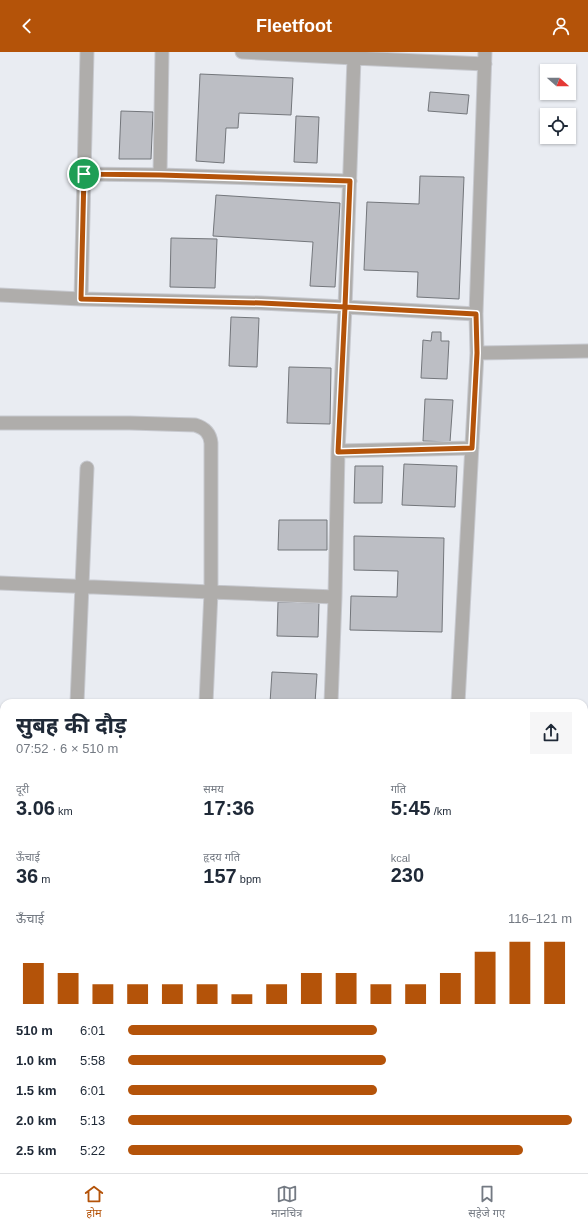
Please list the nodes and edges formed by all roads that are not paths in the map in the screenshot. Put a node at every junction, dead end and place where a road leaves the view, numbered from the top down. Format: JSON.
{"nodes":[{"id":1,"x":87,"y":52,"type":"edge"},
{"id":2,"x":162,"y":52,"type":"edge"},
{"id":3,"x":242,"y":52,"type":"edge"},
{"id":4,"x":354,"y":58,"type":"junction"},
{"id":5,"x":485,"y":58,"type":"edge"},
{"id":6,"x":84,"y":174,"type":"junction"},
{"id":7,"x":160,"y":175,"type":"junction"},
{"id":8,"x":350,"y":181,"type":"junction"},
{"id":9,"x":0,"y":295,"type":"edge"},
{"id":10,"x":81,"y":299,"type":"junction"},
{"id":11,"x":345,"y":307,"type":"junction"},
{"id":12,"x":476,"y":314,"type":"junction"},
{"id":13,"x":588,"y":351,"type":"edge"},
{"id":14,"x":477,"y":353,"type":"junction"},
{"id":15,"x":0,"y":423,"type":"edge"},
{"id":16,"x":472,"y":448,"type":"junction"},
{"id":17,"x":338,"y":452,"type":"junction"},
{"id":18,"x":87,"y":468,"type":"dead end"},
{"id":19,"x":0,"y":583,"type":"edge"},
{"id":20,"x":82,"y":587,"type":"junction"},
{"id":21,"x":211,"y":592,"type":"junction"},
{"id":22,"x":335,"y":596,"type":"junction"},
{"id":23,"x":77,"y":699,"type":"edge"},
{"id":24,"x":206,"y":699,"type":"edge"},
{"id":25,"x":331,"y":699,"type":"edge"},
{"id":26,"x":458,"y":699,"type":"edge"}],
"edges":[{"from":1,"to":6,"type":"street"},
{"from":2,"to":7,"type":"street"},
{"from":3,"to":4,"type":"street"},
{"from":4,"to":5,"type":"street"},
{"from":4,"to":8,"type":"street"},
{"from":5,"to":12,"type":"street"},
{"from":6,"to":7,"type":"street"},
{"from":6,"to":10,"type":"street"},
{"from":7,"to":8,"type":"street"},
{"from":8,"to":11,"type":"street"},
{"from":9,"to":10,"type":"street"},
{"from":10,"to":11,"type":"street"},
{"from":11,"to":12,"type":"street"},
{"from":11,"to":17,"type":"street"},
{"from":12,"to":14,"type":"street"},
{"from":13,"to":14,"type":"street"},
{"from":14,"to":16,"type":"street"},
{"from":15,"to":21,"type":"street"},
{"from":16,"to":17,"type":"street"},
{"from":16,"to":26,"type":"street"},
{"from":17,"to":22,"type":"street"},
{"from":18,"to":20,"type":"street"},
{"from":19,"to":20,"type":"street"},
{"from":20,"to":21,"type":"street"},
{"from":20,"to":23,"type":"street"},
{"from":21,"to":22,"type":"street"},
{"from":21,"to":24,"type":"street"},
{"from":22,"to":25,"type":"street"}]}
